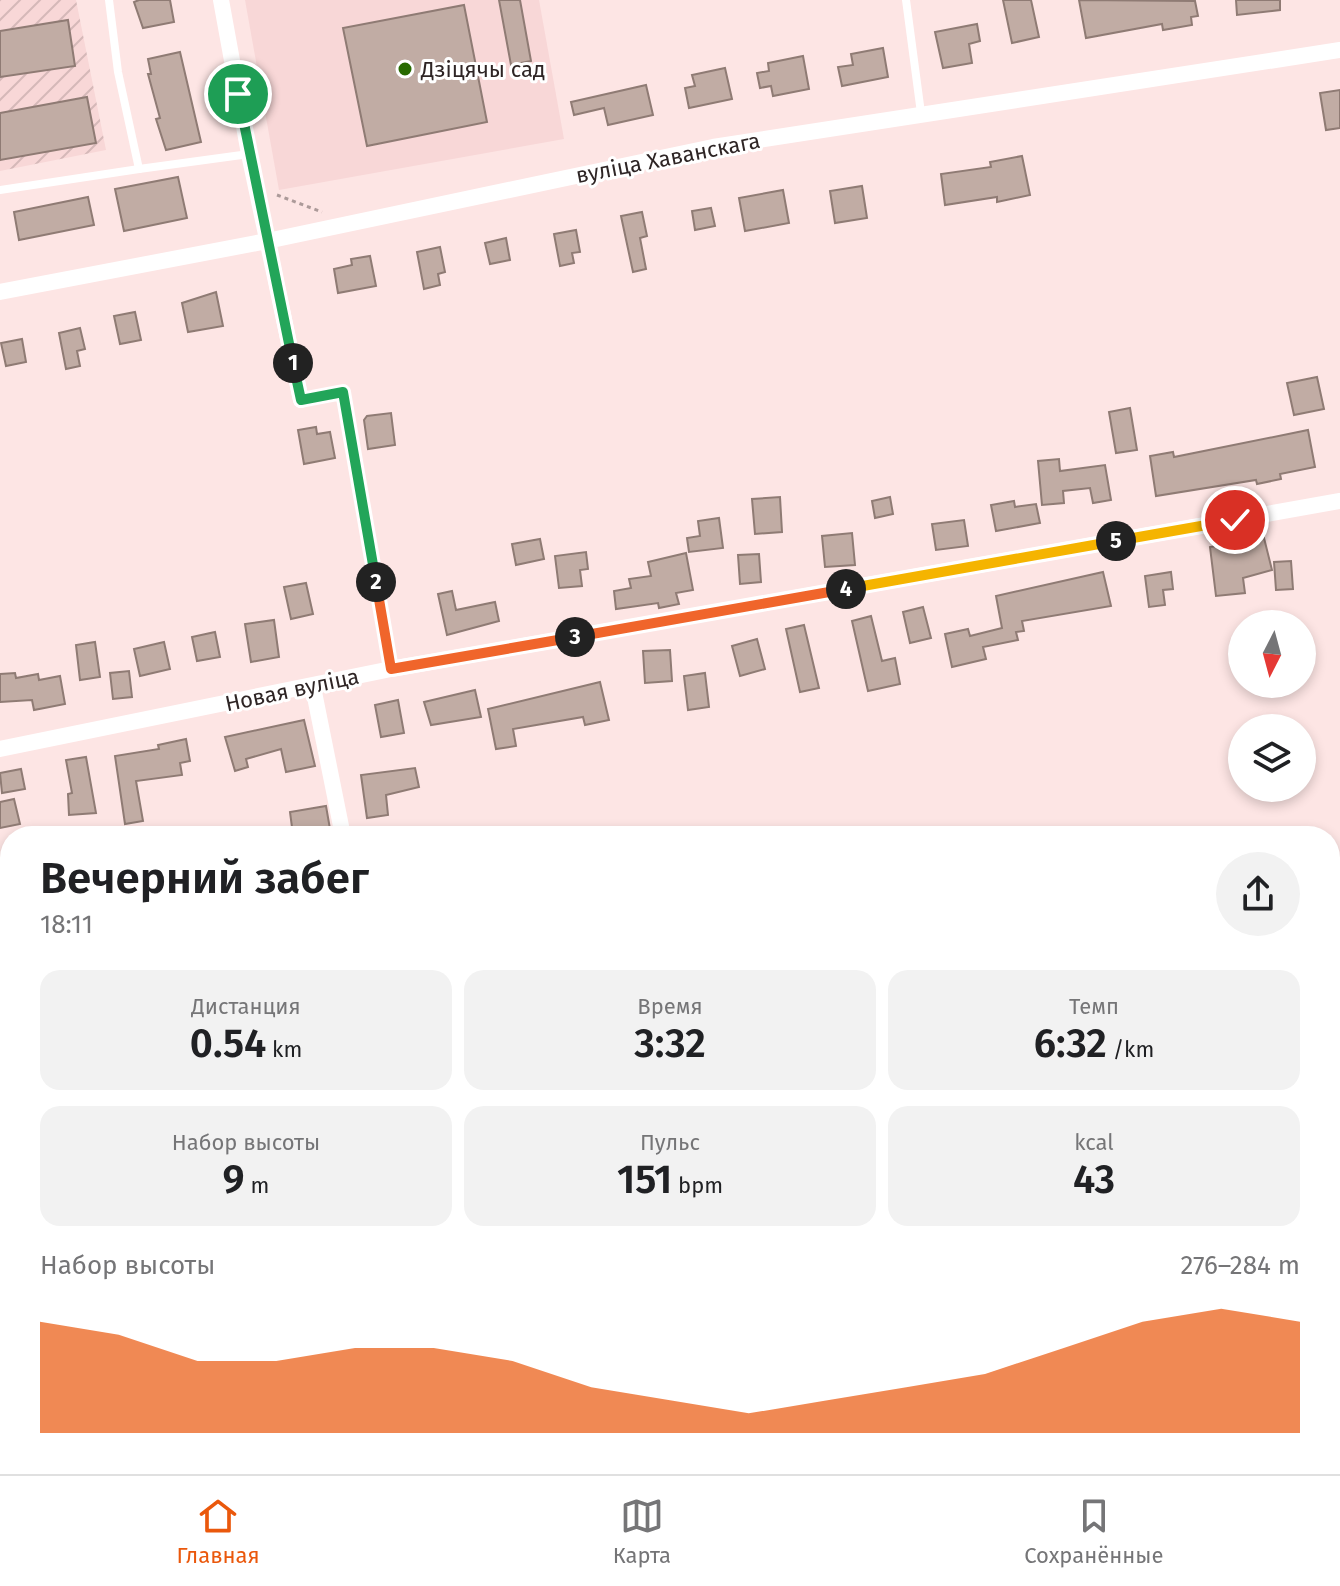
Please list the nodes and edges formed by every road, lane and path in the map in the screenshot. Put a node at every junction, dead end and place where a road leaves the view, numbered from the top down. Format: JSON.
{"nodes":[{"id":1,"x":109,"y":0,"type":"edge"},
{"id":2,"x":221,"y":0,"type":"edge"},
{"id":3,"x":906,"y":0,"type":"edge"},
{"id":4,"x":1340,"y":50,"type":"edge"},
{"id":5,"x":921,"y":113,"type":"junction"},
{"id":6,"x":249,"y":154,"type":"junction"},
{"id":7,"x":139,"y":169,"type":"junction"},
{"id":8,"x":256,"y":181,"type":"junction"},
{"id":9,"x":0,"y":190,"type":"edge"},
{"id":10,"x":327,"y":213,"type":"dead end"},
{"id":11,"x":267,"y":241,"type":"junction"},
{"id":12,"x":0,"y":292,"type":"edge"},
{"id":13,"x":301,"y":400,"type":"joint"},
{"id":14,"x":1340,"y":501,"type":"edge"},
{"id":15,"x":391,"y":669,"type":"junction"},
{"id":16,"x":313,"y":687,"type":"junction"},
{"id":17,"x":0,"y":749,"type":"edge"},
{"id":18,"x":341,"y":826,"type":"edge"}],
"edges":[{"from":1,"to":7,"type":"lane"},
{"from":2,"to":6,"type":"street"},
{"from":3,"to":5,"type":"lane"},
{"from":4,"to":5,"type":"street","name":"вуліца Хаванскага"},
{"from":5,"to":11,"type":"street","name":"вуліца Хаванскага"},
{"from":6,"to":7,"type":"lane"},
{"from":6,"to":8,"type":"street"},
{"from":7,"to":9,"type":"lane"},
{"from":8,"to":10,"type":"path"},
{"from":8,"to":11,"type":"street"},
{"from":11,"to":12,"type":"street","name":"вуліца Хаванскага"},
{"from":11,"to":13,"type":"street"},
{"from":13,"to":15,"type":"path"},
{"from":14,"to":15,"type":"street","name":"Новая вуліца"},
{"from":15,"to":16,"type":"street","name":"Новая вуліца"},
{"from":16,"to":17,"type":"street","name":"Новая вуліца"},
{"from":16,"to":18,"type":"street"}]}
